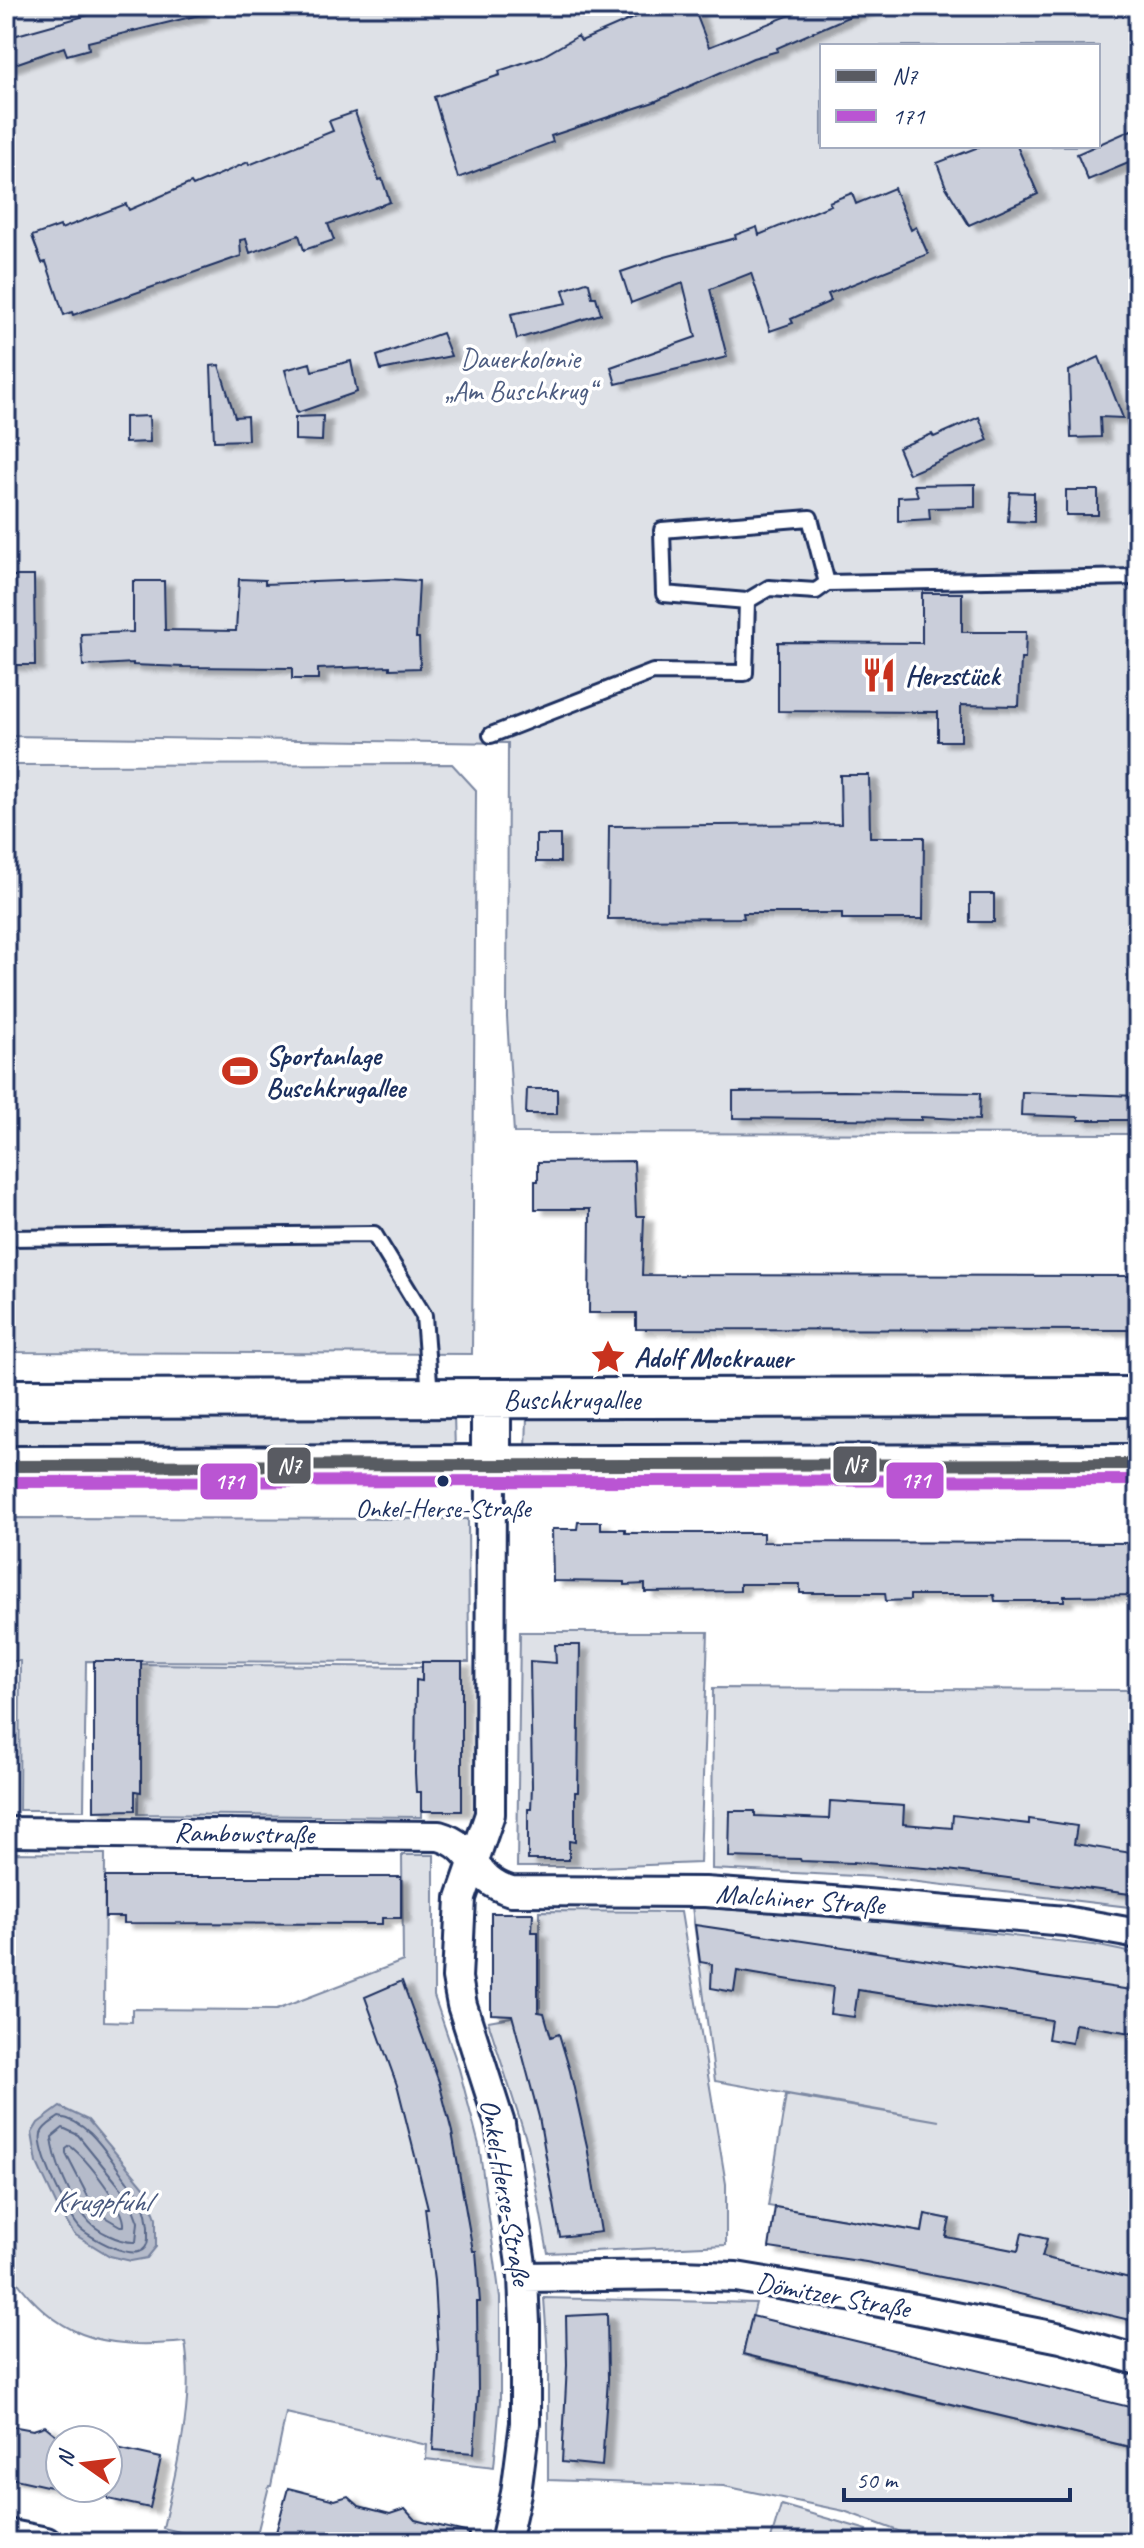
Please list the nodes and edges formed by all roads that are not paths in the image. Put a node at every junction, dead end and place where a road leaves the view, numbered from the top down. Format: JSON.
{"nodes":[{"id":1,"x":1138,"y":577,"type":"edge"},
{"id":2,"x":827,"y":583,"type":"junction"},
{"id":3,"x":747,"y":601,"type":"junction"},
{"id":4,"x":491,"y":735,"type":"dead end"},
{"id":5,"x":6,"y":1238,"type":"edge"},
{"id":6,"x":1138,"y":1397,"type":"edge"},
{"id":7,"x":6,"y":1399,"type":"edge"},
{"id":8,"x":430,"y":1399,"type":"junction"},
{"id":9,"x":491,"y":1399,"type":"junction"},
{"id":10,"x":1138,"y":1464,"type":"edge"},
{"id":11,"x":491,"y":1465,"type":"junction"},
{"id":12,"x":6,"y":1466,"type":"edge"},
{"id":13,"x":6,"y":1832,"type":"edge"},
{"id":14,"x":473,"y":1861,"type":"junction"},
{"id":15,"x":1138,"y":1934,"type":"edge"},
{"id":16,"x":523,"y":2277,"type":"junction"},
{"id":17,"x":1138,"y":2360,"type":"edge"},
{"id":18,"x":6,"y":2534,"type":"edge"},
{"id":19,"x":46,"y":2542,"type":"edge"},
{"id":20,"x":505,"y":2542,"type":"edge"}],
"edges":[{"from":1,"to":2,"type":"lane"},
{"from":2,"to":3,"type":"lane"},
{"from":2,"to":3,"type":"lane"},
{"from":3,"to":4,"type":"lane"},
{"from":5,"to":8,"type":"lane"},
{"from":6,"to":9,"type":"main road","name":"Buschkrugallee"},
{"from":7,"to":8,"type":"main road","name":"Buschkrugallee"},
{"from":8,"to":9,"type":"main road","name":"Buschkrugallee"},
{"from":9,"to":11,"type":"main road"},
{"from":10,"to":11,"type":"main road"},
{"from":11,"to":12,"type":"main road"},
{"from":11,"to":14,"type":"street","name":"Onkel-Herse-Straße"},
{"from":13,"to":14,"type":"street","name":"Rambowstraße"},
{"from":14,"to":15,"type":"street","name":"Malchiner Straße"},
{"from":14,"to":16,"type":"street","name":"Onkel-Herse-Straße"},
{"from":16,"to":17,"type":"street","name":"Dömitzer Straße"},
{"from":16,"to":20,"type":"street","name":"Onkel-Herse-Straße"},
{"from":18,"to":19,"type":"street"}]}
